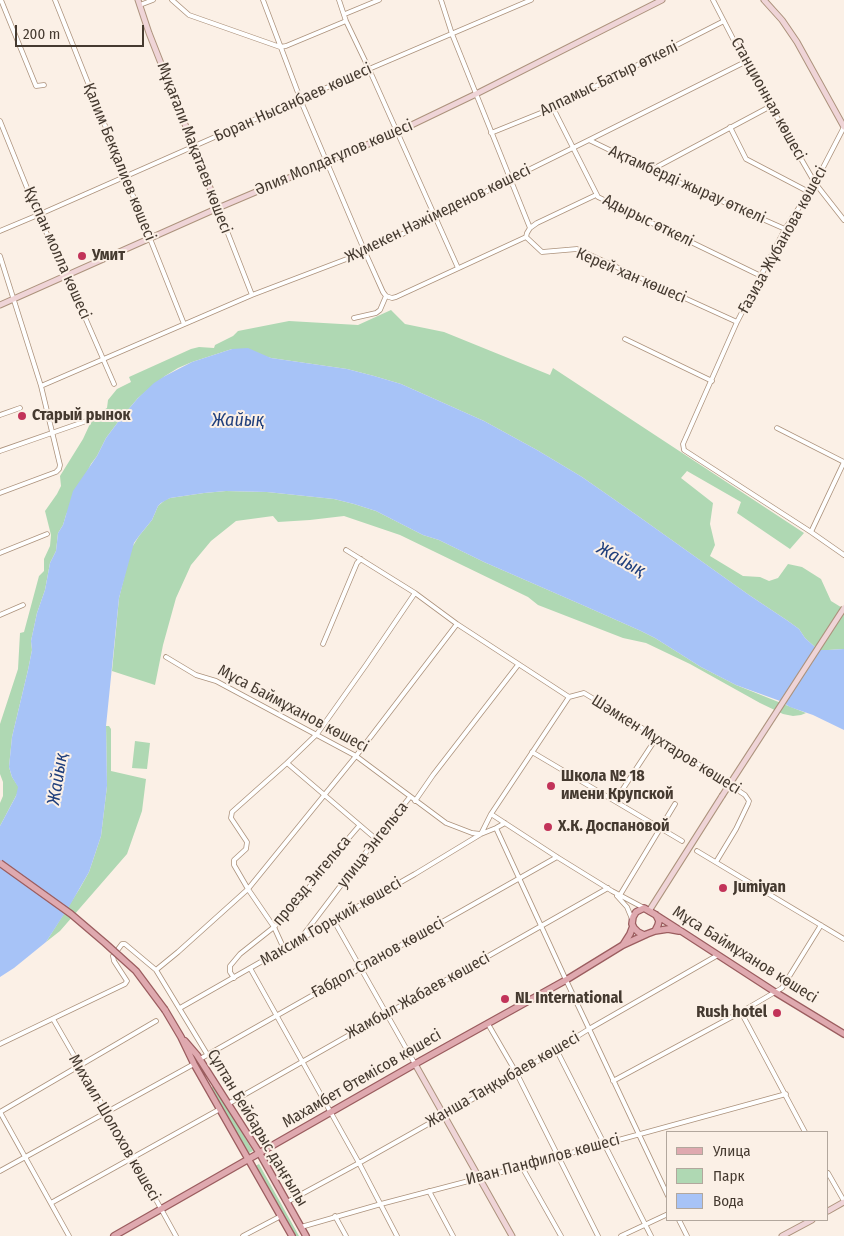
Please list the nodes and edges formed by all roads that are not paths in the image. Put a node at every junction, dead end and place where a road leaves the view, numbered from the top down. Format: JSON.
{"nodes":[{"id":1,"x":1,"y":0,"type":"edge"},
{"id":2,"x":55,"y":0,"type":"edge"},
{"id":3,"x":153,"y":0,"type":"edge"},
{"id":4,"x":172,"y":0,"type":"edge"},
{"id":5,"x":263,"y":0,"type":"edge"},
{"id":6,"x":339,"y":0,"type":"edge"},
{"id":7,"x":379,"y":0,"type":"edge"},
{"id":8,"x":441,"y":0,"type":"edge"},
{"id":9,"x":531,"y":0,"type":"edge"},
{"id":10,"x":662,"y":0,"type":"edge"},
{"id":11,"x":713,"y":0,"type":"edge"},
{"id":12,"x":764,"y":0,"type":"edge"},
{"id":13,"x":139,"y":2,"type":"edge"},
{"id":14,"x":345,"y":14,"type":"junction"},
{"id":15,"x":346,"y":21,"type":"junction"},
{"id":16,"x":724,"y":21,"type":"junction"},
{"id":17,"x":452,"y":34,"type":"junction"},
{"id":18,"x":280,"y":47,"type":"junction"},
{"id":19,"x":745,"y":62,"type":"junction"},
{"id":20,"x":369,"y":69,"type":"junction"},
{"id":21,"x":44,"y":85,"type":"dead end"},
{"id":22,"x":476,"y":94,"type":"junction"},
{"id":23,"x":301,"y":99,"type":"junction"},
{"id":24,"x":771,"y":106,"type":"junction"},
{"id":25,"x":552,"y":108,"type":"junction"},
{"id":26,"x":0,"y":121,"type":"edge"},
{"id":27,"x":844,"y":127,"type":"edge"},
{"id":28,"x":730,"y":128,"type":"junction"},
{"id":29,"x":397,"y":132,"type":"junction"},
{"id":30,"x":491,"y":133,"type":"junction"},
{"id":31,"x":589,"y":140,"type":"junction"},
{"id":32,"x":194,"y":146,"type":"junction"},
{"id":33,"x":574,"y":148,"type":"junction"},
{"id":34,"x":327,"y":162,"type":"junction"},
{"id":35,"x":651,"y":170,"type":"junction"},
{"id":36,"x":125,"y":176,"type":"junction"},
{"id":37,"x":510,"y":179,"type":"junction"},
{"id":38,"x":815,"y":183,"type":"junction"},
{"id":39,"x":809,"y":192,"type":"junction"},
{"id":40,"x":596,"y":195,"type":"junction"},
{"id":41,"x":218,"y":208,"type":"junction"},
{"id":42,"x":38,"y":215,"type":"junction"},
{"id":43,"x":436,"y":218,"type":"junction"},
{"id":44,"x":844,"y":220,"type":"edge"},
{"id":45,"x":530,"y":228,"type":"junction"},
{"id":46,"x":785,"y":229,"type":"junction"},
{"id":47,"x":0,"y":230,"type":"edge"},
{"id":48,"x":526,"y":237,"type":"junction"},
{"id":49,"x":150,"y":238,"type":"junction"},
{"id":50,"x":365,"y":252,"type":"junction"},
{"id":51,"x":0,"y":256,"type":"edge"},
{"id":52,"x":458,"y":268,"type":"junction"},
{"id":53,"x":66,"y":276,"type":"junction"},
{"id":54,"x":761,"y":276,"type":"junction"},
{"id":55,"x":252,"y":295,"type":"junction"},
{"id":56,"x":386,"y":296,"type":"junction"},
{"id":57,"x":14,"y":299,"type":"junction"},
{"id":58,"x":0,"y":305,"type":"edge"},
{"id":59,"x":354,"y":318,"type":"dead end"},
{"id":60,"x":737,"y":322,"type":"junction"},
{"id":61,"x":184,"y":324,"type":"junction"},
{"id":62,"x":625,"y":339,"type":"dead end"},
{"id":63,"x":104,"y":359,"type":"junction"},
{"id":64,"x":712,"y":381,"type":"junction"},
{"id":65,"x":114,"y":384,"type":"dead end"},
{"id":66,"x":41,"y":386,"type":"junction"},
{"id":67,"x":20,"y":408,"type":"dead end"},
{"id":68,"x":0,"y":415,"type":"edge"},
{"id":69,"x":92,"y":419,"type":"dead end"},
{"id":70,"x":777,"y":428,"type":"dead end"},
{"id":71,"x":52,"y":433,"type":"junction"},
{"id":72,"x":0,"y":451,"type":"edge"},
{"id":73,"x":844,"y":462,"type":"edge"},
{"id":74,"x":0,"y":494,"type":"edge"},
{"id":75,"x":811,"y":532,"type":"junction"},
{"id":76,"x":47,"y":534,"type":"dead end"},
{"id":77,"x":346,"y":550,"type":"dead end"},
{"id":78,"x":0,"y":553,"type":"edge"},
{"id":79,"x":844,"y":555,"type":"edge"},
{"id":80,"x":360,"y":559,"type":"junction"},
{"id":81,"x":414,"y":593,"type":"junction"},
{"id":82,"x":24,"y":605,"type":"dead end"},
{"id":83,"x":844,"y":608,"type":"edge"},
{"id":84,"x":0,"y":615,"type":"edge"},
{"id":85,"x":457,"y":624,"type":"junction"},
{"id":86,"x":323,"y":644,"type":"dead end"},
{"id":87,"x":166,"y":657,"type":"dead end"},
{"id":88,"x":518,"y":665,"type":"junction"},
{"id":89,"x":569,"y":697,"type":"junction"},
{"id":90,"x":316,"y":734,"type":"junction"},
{"id":91,"x":657,"y":737,"type":"junction"},
{"id":92,"x":532,"y":752,"type":"junction"},
{"id":93,"x":356,"y":756,"type":"junction"},
{"id":94,"x":287,"y":763,"type":"junction"},
{"id":95,"x":324,"y":795,"type":"junction"},
{"id":96,"x":410,"y":798,"type":"junction"},
{"id":97,"x":415,"y":801,"type":"junction"},
{"id":98,"x":615,"y":802,"type":"junction"},
{"id":99,"x":676,"y":804,"type":"dead end"},
{"id":100,"x":491,"y":814,"type":"junction"},
{"id":101,"x":504,"y":823,"type":"junction"},
{"id":102,"x":359,"y":826,"type":"junction"},
{"id":103,"x":496,"y":828,"type":"junction"},
{"id":104,"x":660,"y":828,"type":"junction"},
{"id":105,"x":481,"y":834,"type":"junction"},
{"id":106,"x":376,"y":839,"type":"junction"},
{"id":107,"x":682,"y":841,"type":"dead end"},
{"id":108,"x":697,"y":851,"type":"dead end"},
{"id":109,"x":556,"y":857,"type":"junction"},
{"id":110,"x":716,"y":862,"type":"junction"},
{"id":111,"x":0,"y":863,"type":"edge"},
{"id":112,"x":519,"y":878,"type":"junction"},
{"id":113,"x":248,"y":889,"type":"junction"},
{"id":114,"x":610,"y":890,"type":"junction"},
{"id":115,"x":620,"y":895,"type":"junction"},
{"id":116,"x":646,"y":909,"type":"junction"},
{"id":117,"x":656,"y":915,"type":"junction"},
{"id":118,"x":334,"y":921,"type":"junction"},
{"id":119,"x":633,"y":923,"type":"junction"},
{"id":120,"x":821,"y":925,"type":"junction"},
{"id":121,"x":274,"y":927,"type":"junction"},
{"id":122,"x":541,"y":927,"type":"junction"},
{"id":123,"x":655,"y":931,"type":"junction"},
{"id":124,"x":682,"y":931,"type":"junction"},
{"id":125,"x":648,"y":934,"type":"junction"},
{"id":126,"x":844,"y":939,"type":"edge"},
{"id":127,"x":299,"y":941,"type":"junction"},
{"id":128,"x":623,"y":945,"type":"junction"},
{"id":129,"x":284,"y":949,"type":"junction"},
{"id":130,"x":718,"y":955,"type":"junction"},
{"id":131,"x":360,"y":967,"type":"junction"},
{"id":132,"x":250,"y":968,"type":"junction"},
{"id":133,"x":156,"y":970,"type":"junction"},
{"id":134,"x":234,"y":978,"type":"junction"},
{"id":135,"x":566,"y":980,"type":"junction"},
{"id":136,"x":775,"y":992,"type":"junction"},
{"id":137,"x":180,"y":1008,"type":"junction"},
{"id":138,"x":742,"y":1012,"type":"junction"},
{"id":139,"x":386,"y":1013,"type":"junction"},
{"id":140,"x":276,"y":1015,"type":"junction"},
{"id":141,"x":53,"y":1019,"type":"junction"},
{"id":142,"x":156,"y":1021,"type":"dead end"},
{"id":143,"x":488,"y":1024,"type":"junction"},
{"id":144,"x":589,"y":1029,"type":"junction"},
{"id":145,"x":844,"y":1034,"type":"edge"},
{"id":146,"x":181,"y":1037,"type":"junction"},
{"id":147,"x":0,"y":1044,"type":"edge"},
{"id":148,"x":556,"y":1049,"type":"junction"},
{"id":149,"x":207,"y":1054,"type":"junction"},
{"id":150,"x":200,"y":1059,"type":"junction"},
{"id":151,"x":303,"y":1062,"type":"junction"},
{"id":152,"x":194,"y":1064,"type":"junction"},
{"id":153,"x":415,"y":1064,"type":"junction"},
{"id":154,"x":79,"y":1066,"type":"junction"},
{"id":155,"x":517,"y":1074,"type":"junction"},
{"id":156,"x":613,"y":1081,"type":"junction"},
{"id":157,"x":786,"y":1094,"type":"junction"},
{"id":158,"x":228,"y":1104,"type":"junction"},
{"id":159,"x":220,"y":1109,"type":"junction"},
{"id":160,"x":0,"y":1112,"type":"edge"},
{"id":161,"x":107,"y":1112,"type":"junction"},
{"id":162,"x":331,"y":1112,"type":"junction"},
{"id":163,"x":444,"y":1115,"type":"junction"},
{"id":164,"x":804,"y":1131,"type":"edge"},
{"id":165,"x":638,"y":1134,"type":"junction"},
{"id":166,"x":604,"y":1144,"type":"junction"},
{"id":167,"x":260,"y":1154,"type":"junction"},
{"id":168,"x":559,"y":1156,"type":"junction"},
{"id":169,"x":25,"y":1157,"type":"junction"},
{"id":170,"x":133,"y":1158,"type":"junction"},
{"id":171,"x":249,"y":1159,"type":"junction"},
{"id":172,"x":359,"y":1163,"type":"junction"},
{"id":173,"x":522,"y":1166,"type":"junction"},
{"id":174,"x":0,"y":1171,"type":"edge"},
{"id":175,"x":829,"y":1175,"type":"edge"},
{"id":176,"x":480,"y":1178,"type":"junction"},
{"id":177,"x":429,"y":1191,"type":"junction"},
{"id":178,"x":666,"y":1192,"type":"edge"},
{"id":179,"x":287,"y":1202,"type":"junction"},
{"id":180,"x":844,"y":1202,"type":"edge"},
{"id":181,"x":51,"y":1203,"type":"junction"},
{"id":182,"x":381,"y":1204,"type":"junction"},
{"id":183,"x":161,"y":1210,"type":"junction"},
{"id":184,"x":829,"y":1210,"type":"edge"},
{"id":185,"x":666,"y":1215,"type":"edge"},
{"id":186,"x":281,"y":1216,"type":"junction"},
{"id":187,"x":336,"y":1216,"type":"junction"},
{"id":188,"x":680,"y":1221,"type":"edge"},
{"id":189,"x":810,"y":1221,"type":"edge"},
{"id":190,"x":645,"y":1224,"type":"junction"},
{"id":191,"x":301,"y":1227,"type":"junction"},
{"id":192,"x":69,"y":1236,"type":"edge"},
{"id":193,"x":114,"y":1236,"type":"edge"},
{"id":194,"x":176,"y":1236,"type":"edge"},
{"id":195,"x":243,"y":1236,"type":"edge"},
{"id":196,"x":292,"y":1236,"type":"edge"},
{"id":197,"x":306,"y":1236,"type":"edge"},
{"id":198,"x":346,"y":1236,"type":"edge"},
{"id":199,"x":397,"y":1236,"type":"edge"},
{"id":200,"x":453,"y":1236,"type":"edge"},
{"id":201,"x":512,"y":1236,"type":"edge"},
{"id":202,"x":561,"y":1236,"type":"edge"},
{"id":203,"x":598,"y":1236,"type":"edge"},
{"id":204,"x":621,"y":1236,"type":"edge"},
{"id":205,"x":651,"y":1236,"type":"edge"},
{"id":206,"x":687,"y":1236,"type":"edge"},
{"id":207,"x":782,"y":1236,"type":"edge"}],
"edges":[{"from":1,"to":21,"type":"street"},
{"from":2,"to":36,"type":"street","name":"Қалим Бекқалиев көшесі"},
{"from":3,"to":13,"type":"street"},
{"from":4,"to":18,"type":"street"},
{"from":5,"to":18,"type":"street"},
{"from":6,"to":14,"type":"street"},
{"from":7,"to":14,"type":"street"},
{"from":8,"to":17,"type":"street"},
{"from":9,"to":17,"type":"street","name":"Боран Нысанбаев көшесі"},
{"from":10,"to":22,"type":"main road","name":"Әлия Молдағұлов көшесі"},
{"from":11,"to":16,"type":"street","name":"Станционная көшесі"},
{"from":12,"to":27,"type":"main road"},
{"from":13,"to":32,"type":"main road","name":"Мұқағали Мақатаев көшесі"},
{"from":14,"to":15,"type":"street"},
{"from":15,"to":18,"type":"street"},
{"from":15,"to":20,"type":"street"},
{"from":16,"to":19,"type":"street","name":"Станционная көшесі"},
{"from":16,"to":25,"type":"street","name":"Алпамыс Батыр өткелі"},
{"from":17,"to":20,"type":"street","name":"Боран Нысанбаев көшесі"},
{"from":17,"to":22,"type":"street"},
{"from":18,"to":23,"type":"street"},
{"from":19,"to":24,"type":"street","name":"Станционная көшесі"},
{"from":19,"to":31,"type":"street","name":"Жұмекен Нәжімеденов көшесі"},
{"from":20,"to":23,"type":"street","name":"Боран Нысанбаев көшесі"},
{"from":20,"to":29,"type":"street"},
{"from":22,"to":29,"type":"main road","name":"Әлия Молдағұлов көшесі"},
{"from":22,"to":30,"type":"street"},
{"from":23,"to":32,"type":"street","name":"Боран Нысанбаев көшесі"},
{"from":23,"to":34,"type":"street"},
{"from":24,"to":28,"type":"street"},
{"from":24,"to":38,"type":"street","name":"Станционная көшесі"},
{"from":25,"to":30,"type":"street","name":"Алпамыс Батыр өткелі"},
{"from":25,"to":33,"type":"street","name":"Адырыс өткелі"},
{"from":26,"to":42,"type":"street","name":"Құспан молла көшесі"},
{"from":27,"to":38,"type":"street","name":"Ғазиза Жұбанова көшесі"},
{"from":28,"to":35,"type":"street"},
{"from":28,"to":39,"type":"street"},
{"from":29,"to":34,"type":"main road","name":"Әлия Молдағұлов көшесі"},
{"from":29,"to":43,"type":"street"},
{"from":30,"to":37,"type":"street"},
{"from":31,"to":33,"type":"street","name":"Жұмекен Нәжімеденов көшесі"},
{"from":31,"to":35,"type":"street","name":"Ақтамберді жырау өткелі"},
{"from":32,"to":36,"type":"street","name":"Боран Нысанбаев көшесі"},
{"from":32,"to":41,"type":"main road","name":"Мұқағали Мақатаев көшесі"},
{"from":33,"to":37,"type":"street","name":"Жұмекен Нәжімеденов көшесі"},
{"from":33,"to":40,"type":"street","name":"Адырыс өткелі"},
{"from":34,"to":41,"type":"main road","name":"Әлия Молдағұлов көшесі"},
{"from":34,"to":50,"type":"street"},
{"from":35,"to":46,"type":"street","name":"Ақтамберді жырау өткелі"},
{"from":36,"to":42,"type":"street","name":"Боран Нысанбаев көшесі"},
{"from":36,"to":49,"type":"street","name":"Қалим Бекқалиев көшесі"},
{"from":37,"to":43,"type":"street","name":"Жұмекен Нәжімеденов көшесі"},
{"from":37,"to":45,"type":"street"},
{"from":38,"to":39,"type":"street","name":"Ғазиза Жұбанова көшесі"},
{"from":38,"to":44,"type":"street","name":"Станционная көшесі"},
{"from":39,"to":46,"type":"street","name":"Ғазиза Жұбанова көшесі"},
{"from":40,"to":45,"type":"street"},
{"from":40,"to":54,"type":"street","name":"Адырыс өткелі"},
{"from":41,"to":49,"type":"main road","name":"Әлия Молдағұлов көшесі"},
{"from":41,"to":55,"type":"street","name":"Мұқағали Мақатаев көшесі"},
{"from":42,"to":47,"type":"street","name":"Боран Нысанбаев көшесі"},
{"from":42,"to":53,"type":"street","name":"Құспан молла көшесі"},
{"from":43,"to":50,"type":"street","name":"Жұмекен Нәжімеденов көшесі"},
{"from":43,"to":52,"type":"street"},
{"from":45,"to":48,"type":"street"},
{"from":46,"to":54,"type":"street","name":"Ғазиза Жұбанова көшесі"},
{"from":48,"to":52,"type":"street"},
{"from":48,"to":60,"type":"street","name":"Керей хан көшесі"},
{"from":49,"to":53,"type":"main road","name":"Әлия Молдағұлов көшесі"},
{"from":49,"to":61,"type":"street","name":"Қалим Бекқалиев көшесі"},
{"from":50,"to":55,"type":"street","name":"Жұмекен Нәжімеденов көшесі"},
{"from":50,"to":56,"type":"street"},
{"from":51,"to":57,"type":"street"},
{"from":52,"to":56,"type":"street"},
{"from":53,"to":57,"type":"main road","name":"Әлия Молдағұлов көшесі"},
{"from":53,"to":63,"type":"street","name":"Құспан молла көшесі"},
{"from":54,"to":60,"type":"street","name":"Ғазиза Жұбанова көшесі"},
{"from":55,"to":61,"type":"street","name":"Жұмекен Нәжімеденов көшесі"},
{"from":56,"to":59,"type":"street"},
{"from":57,"to":58,"type":"main road","name":"Әлия Молдағұлов көшесі"},
{"from":57,"to":66,"type":"street"},
{"from":60,"to":64,"type":"street","name":"Ғазиза Жұбанова көшесі"},
{"from":61,"to":63,"type":"street","name":"Жұмекен Нәжімеденов көшесі"},
{"from":62,"to":64,"type":"street"},
{"from":63,"to":65,"type":"street","name":"Құспан молла көшесі"},
{"from":63,"to":66,"type":"street","name":"Жұмекен Нәжімеденов көшесі"},
{"from":64,"to":75,"type":"street","name":"Ғазиза Жұбанова көшесі"},
{"from":66,"to":71,"type":"street"},
{"from":67,"to":68,"type":"street"},
{"from":69,"to":71,"type":"street"},
{"from":70,"to":73,"type":"street"},
{"from":71,"to":72,"type":"street"},
{"from":71,"to":74,"type":"street"},
{"from":73,"to":75,"type":"street"},
{"from":75,"to":79,"type":"street"},
{"from":76,"to":78,"type":"street"},
{"from":77,"to":80,"type":"street","name":"Шәмкен Мұхтаров көшесі"},
{"from":80,"to":81,"type":"street","name":"Шәмкен Мұхтаров көшесі"},
{"from":80,"to":86,"type":"street"},
{"from":81,"to":85,"type":"street","name":"Шәмкен Мұхтаров көшесі"},
{"from":81,"to":90,"type":"street"},
{"from":82,"to":84,"type":"street"},
{"from":83,"to":116,"type":"main road","bridge":true},
{"from":85,"to":88,"type":"street","name":"Шәмкен Мұхтаров көшесі"},
{"from":85,"to":93,"type":"street"},
{"from":87,"to":90,"type":"street","name":"Мұса Баймұханов көшесі"},
{"from":88,"to":89,"type":"street","name":"Шәмкен Мұхтаров көшесі"},
{"from":88,"to":97,"type":"street","name":"улица Энгельса"},
{"from":89,"to":91,"type":"street","name":"Шәмкен Мұхтаров көшесі"},
{"from":89,"to":92,"type":"street"},
{"from":90,"to":93,"type":"street","name":"Мұса Баймұханов көшесі"},
{"from":90,"to":94,"type":"street"},
{"from":91,"to":98,"type":"street"},
{"from":91,"to":110,"type":"street","name":"Шәмкен Мұхтаров көшесі"},
{"from":92,"to":98,"type":"street"},
{"from":92,"to":100,"type":"street"},
{"from":93,"to":95,"type":"street"},
{"from":93,"to":96,"type":"street","name":"Мұса Баймұханов көшесі"},
{"from":94,"to":95,"type":"street"},
{"from":94,"to":113,"type":"street"},
{"from":95,"to":102,"type":"street"},
{"from":95,"to":113,"type":"street"},
{"from":96,"to":97,"type":"street","name":"Мұса Баймұханов көшесі"},
{"from":96,"to":106,"type":"street","name":"улица Энгельса"},
{"from":97,"to":105,"type":"street","name":"Мұса Баймұханов көшесі"},
{"from":98,"to":104,"type":"street"},
{"from":99,"to":104,"type":"street"},
{"from":100,"to":101,"type":"street"},
{"from":100,"to":105,"type":"street"},
{"from":101,"to":103,"type":"street","name":"Максим Горький көшесі"},
{"from":101,"to":109,"type":"street"},
{"from":102,"to":106,"type":"street"},
{"from":102,"to":121,"type":"street","name":"проезд Энгельса"},
{"from":103,"to":105,"type":"street","name":"Максим Горький көшесі"},
{"from":103,"to":112,"type":"street"},
{"from":104,"to":107,"type":"street"},
{"from":104,"to":115,"type":"street"},
{"from":105,"to":118,"type":"street","name":"Максим Горький көшесі"},
{"from":106,"to":127,"type":"street","name":"улица Энгельса"},
{"from":108,"to":110,"type":"street"},
{"from":109,"to":112,"type":"street","name":"Ғабдол Сланов көшесі"},
{"from":109,"to":114,"type":"street"},
{"from":110,"to":120,"type":"street"},
{"from":111,"to":146,"type":"main road","name":"Сұлтан Бейбарыс даңғылы","bridge":true},
{"from":112,"to":122,"type":"street"},
{"from":112,"to":131,"type":"street","name":"Ғабдол Сланов көшесі"},
{"from":113,"to":121,"type":"street"},
{"from":113,"to":133,"type":"street"},
{"from":114,"to":115,"type":"street"},
{"from":114,"to":119,"type":"street"},
{"from":114,"to":122,"type":"street","name":"Жамбыл Жабаев көшесі"},
{"from":115,"to":116,"type":"street"},
{"from":116,"to":117,"type":"main road"},
{"from":116,"to":119,"type":"main road"},
{"from":117,"to":123,"type":"main road"},
{"from":117,"to":124,"type":"main road","name":"Мұса Баймұханов көшесі"},
{"from":118,"to":127,"type":"street","name":"Максим Горький көшесі"},
{"from":118,"to":131,"type":"street"},
{"from":119,"to":125,"type":"main road"},
{"from":119,"to":128,"type":"main road"},
{"from":120,"to":126,"type":"street"},
{"from":120,"to":136,"type":"street"},
{"from":121,"to":129,"type":"street"},
{"from":121,"to":134,"type":"street","name":"проезд Энгельса"},
{"from":122,"to":135,"type":"street"},
{"from":122,"to":139,"type":"street","name":"Жамбыл Жабаев көшесі"},
{"from":123,"to":124,"type":"main road"},
{"from":123,"to":125,"type":"main road","name":"Махамбет Өтемісов көшесі"},
{"from":124,"to":130,"type":"main road","name":"Мұса Баймұханов көшесі"},
{"from":125,"to":128,"type":"main road","name":"Махамбет Өтемісов көшесі"},
{"from":127,"to":129,"type":"street","name":"Максим Горький көшесі"},
{"from":128,"to":135,"type":"main road","name":"Махамбет Өтемісов көшесі"},
{"from":129,"to":132,"type":"street","name":"Максим Горький көшесі"},
{"from":130,"to":136,"type":"main road","name":"Мұса Баймұханов көшесі"},
{"from":130,"to":144,"type":"street","name":"Жанша Таңқыбаев көшесі"},
{"from":131,"to":139,"type":"street"},
{"from":131,"to":140,"type":"street","name":"Ғабдол Сланов көшесі"},
{"from":132,"to":134,"type":"street","name":"Максим Горький көшесі"},
{"from":132,"to":140,"type":"street"},
{"from":133,"to":137,"type":"street"},
{"from":133,"to":141,"type":"street"},
{"from":134,"to":137,"type":"street","name":"Максим Горький көшесі"},
{"from":135,"to":143,"type":"main road","name":"Махамбет Өтемісов көшесі"},
{"from":135,"to":144,"type":"street"},
{"from":136,"to":138,"type":"street"},
{"from":136,"to":145,"type":"main road","name":"Мұса Баймұханов көшесі"},
{"from":137,"to":149,"type":"street"},
{"from":138,"to":156,"type":"street"},
{"from":138,"to":157,"type":"street"},
{"from":139,"to":151,"type":"street","name":"Жамбыл Жабаев көшесі"},
{"from":139,"to":153,"type":"street"},
{"from":140,"to":149,"type":"street","name":"Ғабдол Сланов көшесі"},
{"from":140,"to":151,"type":"street"},
{"from":141,"to":147,"type":"street"},
{"from":141,"to":154,"type":"street","name":"Михаил Шолохов көшесі"},
{"from":142,"to":154,"type":"street"},
{"from":143,"to":153,"type":"main road","name":"Махамбет Өтемісов көшесі"},
{"from":143,"to":155,"type":"street"},
{"from":144,"to":148,"type":"street","name":"Жанша Таңқыбаев көшесі"},
{"from":144,"to":156,"type":"street"},
{"from":146,"to":150,"type":"main road","name":"Сұлтан Бейбарыс даңғылы"},
{"from":146,"to":152,"type":"main road","name":"Сұлтан Бейбарыс даңғылы"},
{"from":148,"to":155,"type":"street","name":"Жанша Таңқыбаев көшесі"},
{"from":148,"to":166,"type":"street"},
{"from":149,"to":150,"type":"street","name":"Ғабдол Сланов көшесі"},
{"from":150,"to":158,"type":"main road","name":"Сұлтан Бейбарыс даңғылы"},
{"from":151,"to":158,"type":"street","name":"Жамбыл Жабаев көшесі"},
{"from":151,"to":162,"type":"street"},
{"from":152,"to":159,"type":"main road","name":"Сұлтан Бейбарыс даңғылы"},
{"from":152,"to":161,"type":"street"},
{"from":153,"to":162,"type":"main road","name":"Махамбет Өтемісов көшесі"},
{"from":153,"to":163,"type":"main road"},
{"from":154,"to":160,"type":"street"},
{"from":154,"to":161,"type":"street","name":"Михаил Шолохов көшесі"},
{"from":155,"to":163,"type":"street","name":"Жанша Таңқыбаев көшесі"},
{"from":155,"to":168,"type":"street"},
{"from":156,"to":165,"type":"street"},
{"from":157,"to":164,"type":"street"},
{"from":157,"to":165,"type":"street","name":"Иван Панфилов көшесі"},
{"from":158,"to":167,"type":"main road","name":"Сұлтан Бейбарыс даңғылы"},
{"from":159,"to":170,"type":"street"},
{"from":159,"to":171,"type":"main road","name":"Сұлтан Бейбарыс даңғылы"},
{"from":160,"to":169,"type":"street"},
{"from":161,"to":169,"type":"street"},
{"from":161,"to":170,"type":"street","name":"Михаил Шолохов көшесі"},
{"from":162,"to":167,"type":"main road","name":"Махамбет Өтемісов көшесі"},
{"from":162,"to":172,"type":"street"},
{"from":163,"to":172,"type":"street","name":"Жанша Таңқыбаев көшесі"},
{"from":163,"to":176,"type":"main road"},
{"from":165,"to":166,"type":"street","name":"Иван Панфилов көшесі"},
{"from":165,"to":178,"type":"street"},
{"from":166,"to":168,"type":"street","name":"Иван Панфилов көшесі"},
{"from":166,"to":190,"type":"street"},
{"from":167,"to":171,"type":"main road","name":"Махамбет Өтемісов көшесі"},
{"from":167,"to":179,"type":"main road","name":"Сұлтан Бейбарыс даңғылы"},
{"from":168,"to":173,"type":"street","name":"Иван Панфилов көшесі"},
{"from":168,"to":203,"type":"street"},
{"from":169,"to":174,"type":"street"},
{"from":169,"to":181,"type":"street"},
{"from":170,"to":181,"type":"street"},
{"from":170,"to":183,"type":"street","name":"Михаил Шолохов көшесі"},
{"from":171,"to":183,"type":"main road","name":"Махамбет Өтемісов көшесі"},
{"from":171,"to":186,"type":"main road","name":"Сұлтан Бейбарыс даңғылы"},
{"from":172,"to":179,"type":"street","name":"Жанша Таңқыбаев көшесі"},
{"from":172,"to":182,"type":"street"},
{"from":173,"to":176,"type":"street","name":"Иван Панфилов көшесі"},
{"from":173,"to":202,"type":"street"},
{"from":175,"to":180,"type":"street"},
{"from":176,"to":177,"type":"street","name":"Иван Панфилов көшесі"},
{"from":176,"to":201,"type":"main road"},
{"from":177,"to":182,"type":"street","name":"Иван Панфилов көшесі"},
{"from":177,"to":200,"type":"street"},
{"from":179,"to":191,"type":"main road","name":"Сұлтан Бейбарыс даңғылы"},
{"from":180,"to":184,"type":"main road"},
{"from":181,"to":192,"type":"street"},
{"from":182,"to":187,"type":"street","name":"Иван Панфилов көшесі"},
{"from":182,"to":199,"type":"street"},
{"from":183,"to":193,"type":"main road","name":"Махамбет Өтемісов көшесі"},
{"from":183,"to":194,"type":"street","name":"Михаил Шолохов көшесі"},
{"from":185,"to":190,"type":"street"},
{"from":186,"to":195,"type":"street"},
{"from":186,"to":196,"type":"main road","name":"Сұлтан Бейбарыс даңғылы"},
{"from":187,"to":191,"type":"street","name":"Иван Панфилов көшесі"},
{"from":187,"to":198,"type":"street"},
{"from":188,"to":206,"type":"street"},
{"from":189,"to":207,"type":"main road"},
{"from":190,"to":204,"type":"street"},
{"from":190,"to":205,"type":"street"},
{"from":191,"to":197,"type":"main road","name":"Сұлтан Бейбарыс даңғылы"}]}
